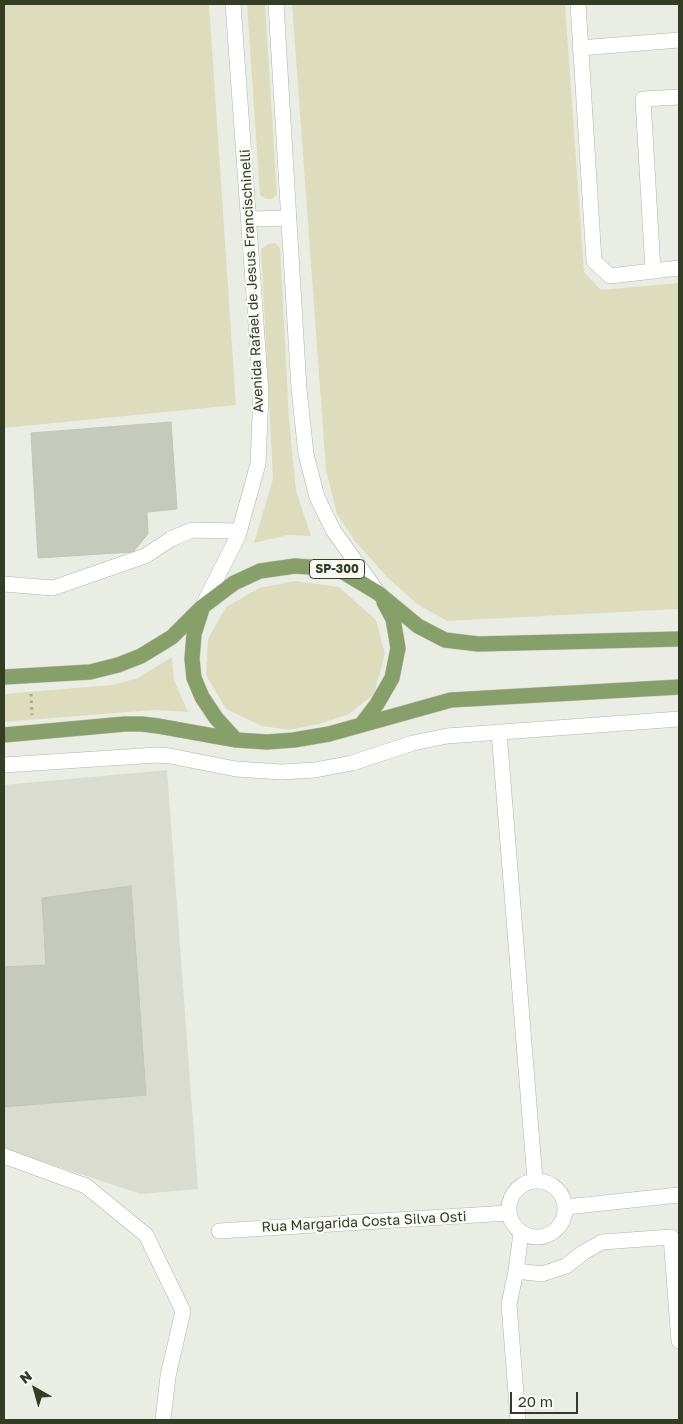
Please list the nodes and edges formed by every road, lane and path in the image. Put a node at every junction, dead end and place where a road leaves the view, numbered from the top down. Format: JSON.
{"nodes":[{"id":1,"x":233,"y":4,"type":"edge"},
{"id":2,"x":276,"y":4,"type":"edge"},
{"id":3,"x":578,"y":4,"type":"edge"},
{"id":4,"x":679,"y":40,"type":"edge"},
{"id":5,"x":580,"y":48,"type":"junction"},
{"id":6,"x":679,"y":97,"type":"edge"},
{"id":7,"x":288,"y":218,"type":"junction"},
{"id":8,"x":249,"y":219,"type":"junction"},
{"id":9,"x":679,"y":268,"type":"edge"},
{"id":10,"x":652,"y":271,"type":"junction"},
{"id":11,"x":239,"y":531,"type":"junction"},
{"id":12,"x":4,"y":584,"type":"edge"},
{"id":13,"x":378,"y":593,"type":"junction"},
{"id":14,"x":202,"y":607,"type":"junction"},
{"id":15,"x":679,"y":639,"type":"edge"},
{"id":16,"x":4,"y":677,"type":"edge"},
{"id":17,"x":679,"y":688,"type":"edge"},
{"id":18,"x":679,"y":719,"type":"edge"},
{"id":19,"x":361,"y":725,"type":"junction"},
{"id":20,"x":499,"y":732,"type":"junction"},
{"id":21,"x":4,"y":734,"type":"edge"},
{"id":22,"x":236,"y":740,"type":"junction"},
{"id":23,"x":4,"y":765,"type":"edge"},
{"id":24,"x":4,"y":1156,"type":"edge"},
{"id":25,"x":535,"y":1180,"type":"junction"},
{"id":26,"x":679,"y":1196,"type":"edge"},
{"id":27,"x":566,"y":1208,"type":"junction"},
{"id":28,"x":508,"y":1213,"type":"junction"},
{"id":29,"x":219,"y":1231,"type":"dead end"},
{"id":30,"x":521,"y":1233,"type":"junction"},
{"id":31,"x":516,"y":1271,"type":"junction"},
{"id":32,"x":679,"y":1341,"type":"edge"},
{"id":33,"x":163,"y":1420,"type":"edge"},
{"id":34,"x":518,"y":1420,"type":"edge"}],
"edges":[{"from":1,"to":8,"type":"street","name":"Avenida Rafael de Jesus Francischinelli"},
{"from":2,"to":7,"type":"street"},
{"from":3,"to":5,"type":"street"},
{"from":4,"to":5,"type":"street"},
{"from":5,"to":10,"type":"street"},
{"from":6,"to":10,"type":"street"},
{"from":7,"to":8,"type":"street"},
{"from":7,"to":13,"type":"street"},
{"from":8,"to":11,"type":"street","name":"Avenida Rafael de Jesus Francischinelli"},
{"from":9,"to":10,"type":"street"},
{"from":11,"to":12,"type":"street"},
{"from":11,"to":14,"type":"street","name":"Avenida Rafael de Jesus Francischinelli"},
{"from":13,"to":14,"type":"main road","number":"SP-300"},
{"from":13,"to":15,"type":"main road","number":"SP-300"},
{"from":13,"to":19,"type":"main road"},
{"from":14,"to":16,"type":"main road","number":"SP-300"},
{"from":14,"to":22,"type":"main road"},
{"from":17,"to":19,"type":"main road"},
{"from":18,"to":20,"type":"street"},
{"from":19,"to":22,"type":"main road"},
{"from":20,"to":23,"type":"street"},
{"from":20,"to":25,"type":"street"},
{"from":21,"to":22,"type":"main road"},
{"from":24,"to":33,"type":"street"},
{"from":25,"to":27,"type":"street"},
{"from":25,"to":28,"type":"street"},
{"from":26,"to":27,"type":"street"},
{"from":27,"to":30,"type":"street"},
{"from":28,"to":29,"type":"street","name":"Rua Margarida Costa Silva Osti"},
{"from":28,"to":30,"type":"street"},
{"from":30,"to":31,"type":"street"},
{"from":31,"to":32,"type":"street"},
{"from":31,"to":34,"type":"street"}]}
